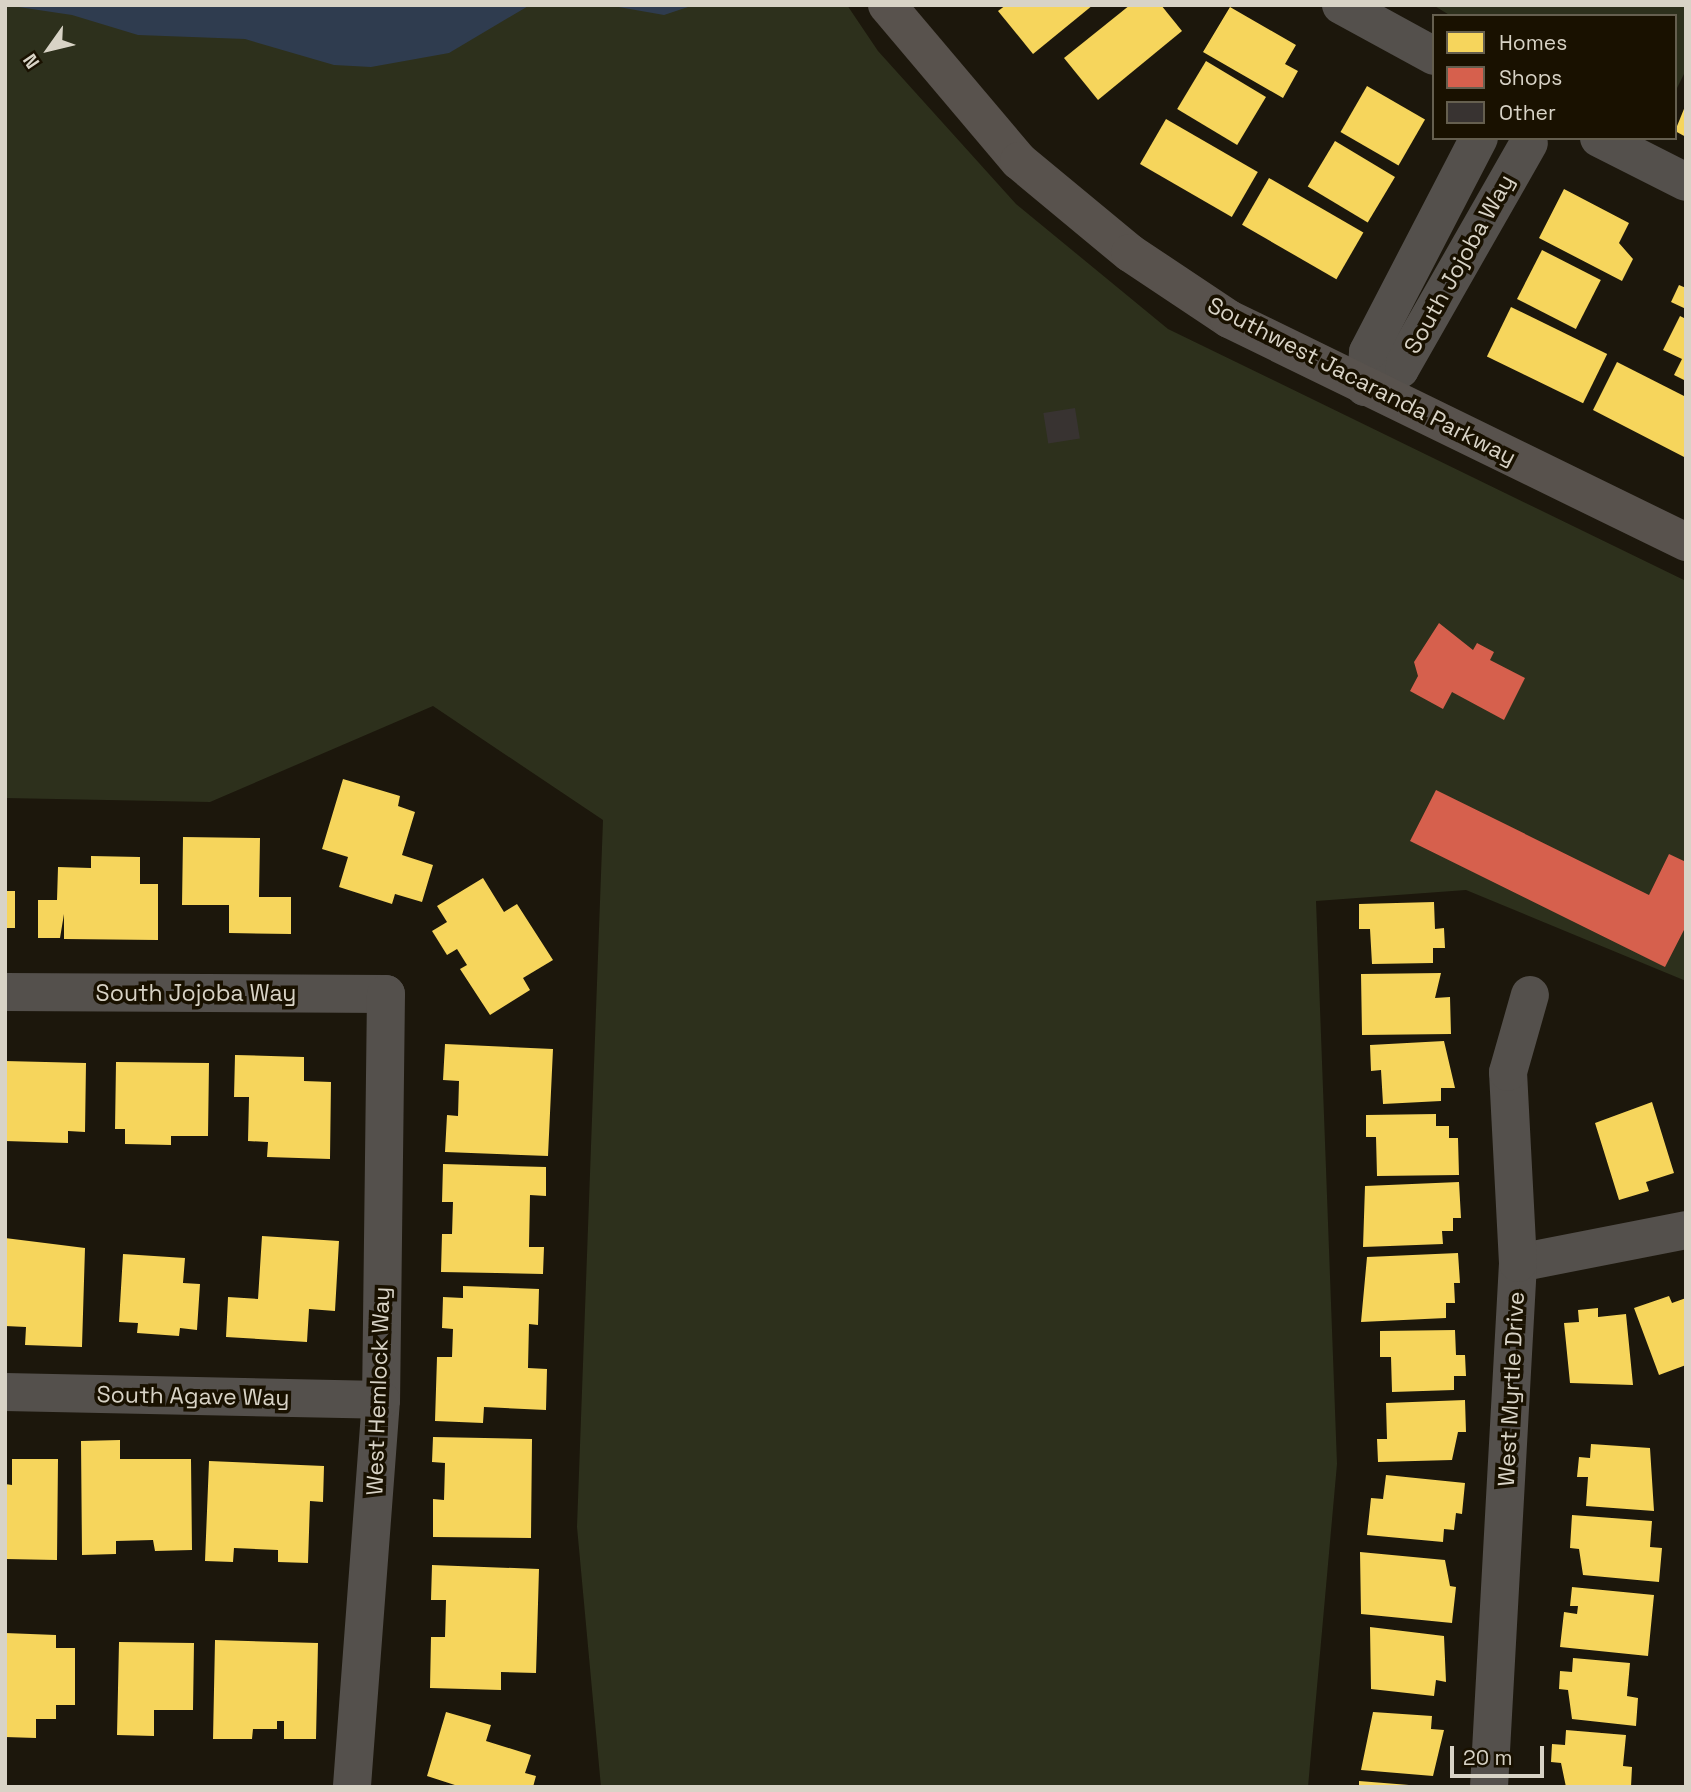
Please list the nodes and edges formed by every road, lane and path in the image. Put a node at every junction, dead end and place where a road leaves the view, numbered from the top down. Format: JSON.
{"nodes":[{"id":1,"x":887,"y":5,"type":"edge"},
{"id":2,"x":1341,"y":5,"type":"edge"},
{"id":3,"x":1432,"y":55,"type":"edge"},
{"id":4,"x":1478,"y":140,"type":"edge"},
{"id":5,"x":1524,"y":140,"type":"edge"},
{"id":6,"x":1603,"y":140,"type":"edge"},
{"id":7,"x":1686,"y":182,"type":"edge"},
{"id":8,"x":1366,"y":387,"type":"junction"},
{"id":9,"x":1686,"y":541,"type":"edge"},
{"id":10,"x":5,"y":992,"type":"edge"},
{"id":11,"x":386,"y":994,"type":"joint"},
{"id":12,"x":1530,"y":995,"type":"dead end"},
{"id":13,"x":1686,"y":1230,"type":"edge"},
{"id":14,"x":1518,"y":1263,"type":"junction"},
{"id":15,"x":5,"y":1392,"type":"edge"},
{"id":16,"x":381,"y":1401,"type":"junction"},
{"id":17,"x":352,"y":1787,"type":"edge"},
{"id":18,"x":1489,"y":1787,"type":"edge"}],
"edges":[{"from":1,"to":8,"type":"street","name":"Southwest Jacaranda Parkway"},
{"from":2,"to":3,"type":"street"},
{"from":4,"to":8,"type":"street","name":"South Jojoba Way"},
{"from":5,"to":8,"type":"street","name":"South Jojoba Way"},
{"from":6,"to":7,"type":"street"},
{"from":8,"to":9,"type":"street","name":"Southwest Jacaranda Parkway"},
{"from":10,"to":11,"type":"street","name":"South Jojoba Way"},
{"from":11,"to":16,"type":"street","name":"West Hemlock Way"},
{"from":12,"to":14,"type":"street","name":"West Myrtle Drive"},
{"from":13,"to":14,"type":"street"},
{"from":14,"to":18,"type":"street","name":"West Myrtle Drive"},
{"from":15,"to":16,"type":"street","name":"South Agave Way"},
{"from":16,"to":17,"type":"street","name":"West Hemlock Way"}]}
